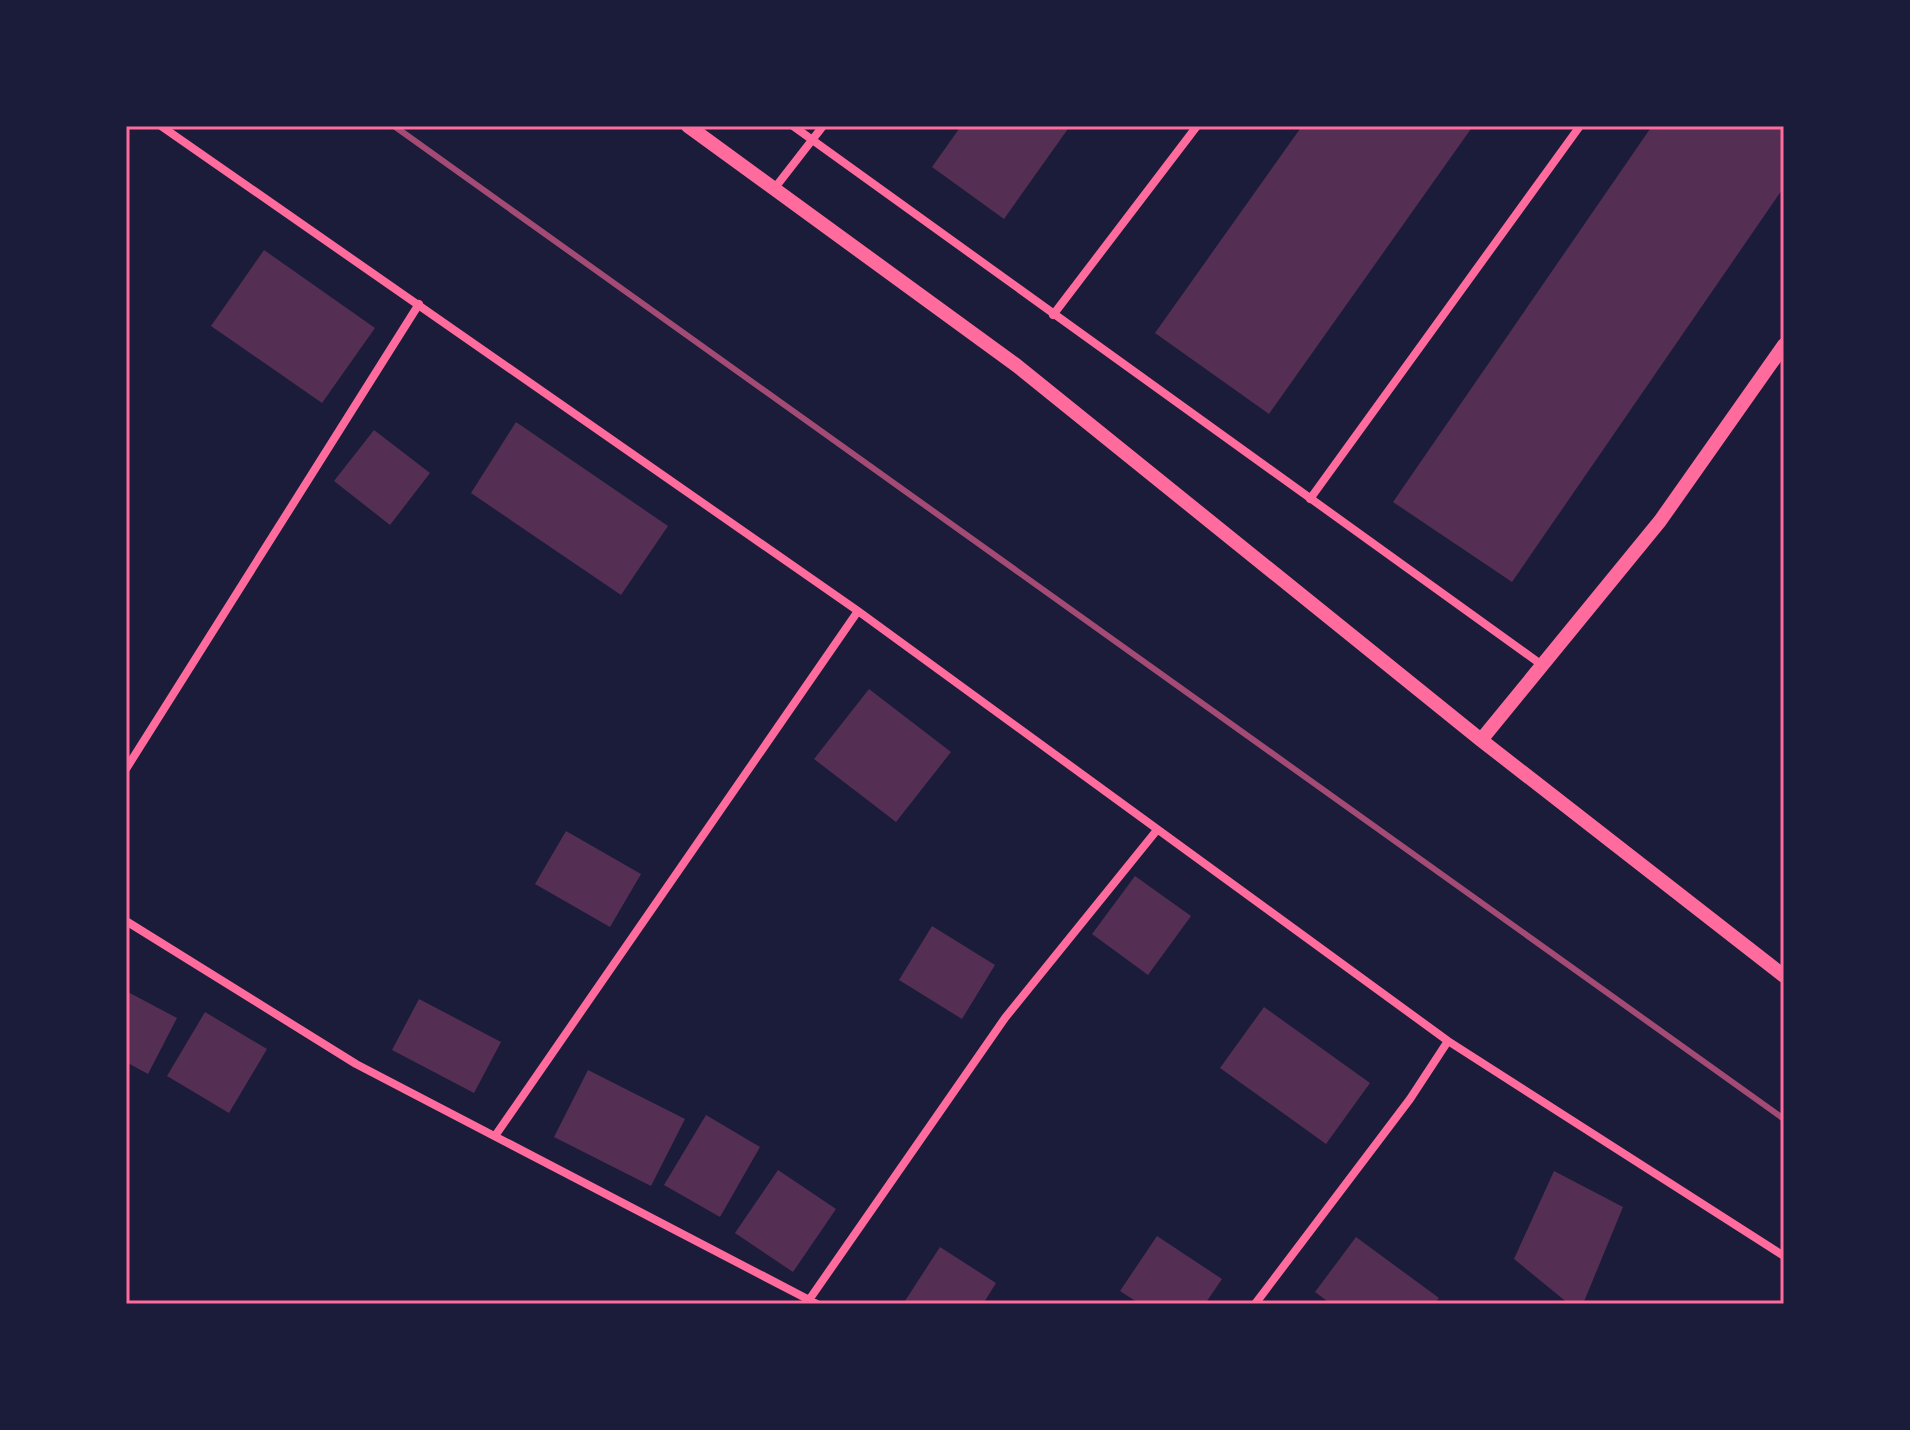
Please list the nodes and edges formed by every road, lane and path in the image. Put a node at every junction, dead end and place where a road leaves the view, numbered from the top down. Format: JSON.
{"nodes":[{"id":1,"x":161,"y":126,"type":"edge"},
{"id":2,"x":688,"y":126,"type":"edge"},
{"id":3,"x":793,"y":126,"type":"edge"},
{"id":4,"x":823,"y":126,"type":"edge"},
{"id":5,"x":1197,"y":126,"type":"edge"},
{"id":6,"x":1580,"y":126,"type":"edge"},
{"id":7,"x":813,"y":140,"type":"junction"},
{"id":8,"x":774,"y":189,"type":"junction"},
{"id":9,"x":419,"y":304,"type":"junction"},
{"id":10,"x":1053,"y":315,"type":"junction"},
{"id":11,"x":1784,"y":345,"type":"edge"},
{"id":12,"x":1310,"y":499,"type":"junction"},
{"id":13,"x":858,"y":611,"type":"junction"},
{"id":14,"x":1542,"y":665,"type":"junction"},
{"id":15,"x":1481,"y":740,"type":"junction"},
{"id":16,"x":126,"y":769,"type":"edge"},
{"id":17,"x":1157,"y":830,"type":"junction"},
{"id":18,"x":126,"y":921,"type":"edge"},
{"id":19,"x":1784,"y":976,"type":"edge"},
{"id":20,"x":1448,"y":1041,"type":"junction"},
{"id":21,"x":495,"y":1136,"type":"junction"},
{"id":22,"x":1784,"y":1256,"type":"edge"},
{"id":23,"x":813,"y":1302,"type":"edge"},
{"id":24,"x":1255,"y":1304,"type":"edge"}],
"edges":[{"from":1,"to":9,"type":"street"},
{"from":2,"to":8,"type":"street"},
{"from":3,"to":7,"type":"street"},
{"from":4,"to":7,"type":"street"},
{"from":5,"to":10,"type":"street"},
{"from":6,"to":12,"type":"street"},
{"from":7,"to":8,"type":"street"},
{"from":7,"to":10,"type":"street"},
{"from":8,"to":15,"type":"street"},
{"from":9,"to":13,"type":"street"},
{"from":9,"to":16,"type":"street"},
{"from":10,"to":12,"type":"street"},
{"from":11,"to":14,"type":"street"},
{"from":12,"to":14,"type":"street"},
{"from":13,"to":17,"type":"street"},
{"from":13,"to":21,"type":"street"},
{"from":14,"to":15,"type":"street"},
{"from":15,"to":19,"type":"street"},
{"from":17,"to":20,"type":"street"},
{"from":17,"to":23,"type":"street"},
{"from":18,"to":21,"type":"street"},
{"from":20,"to":22,"type":"street"},
{"from":20,"to":24,"type":"street"},
{"from":21,"to":23,"type":"street"}]}
